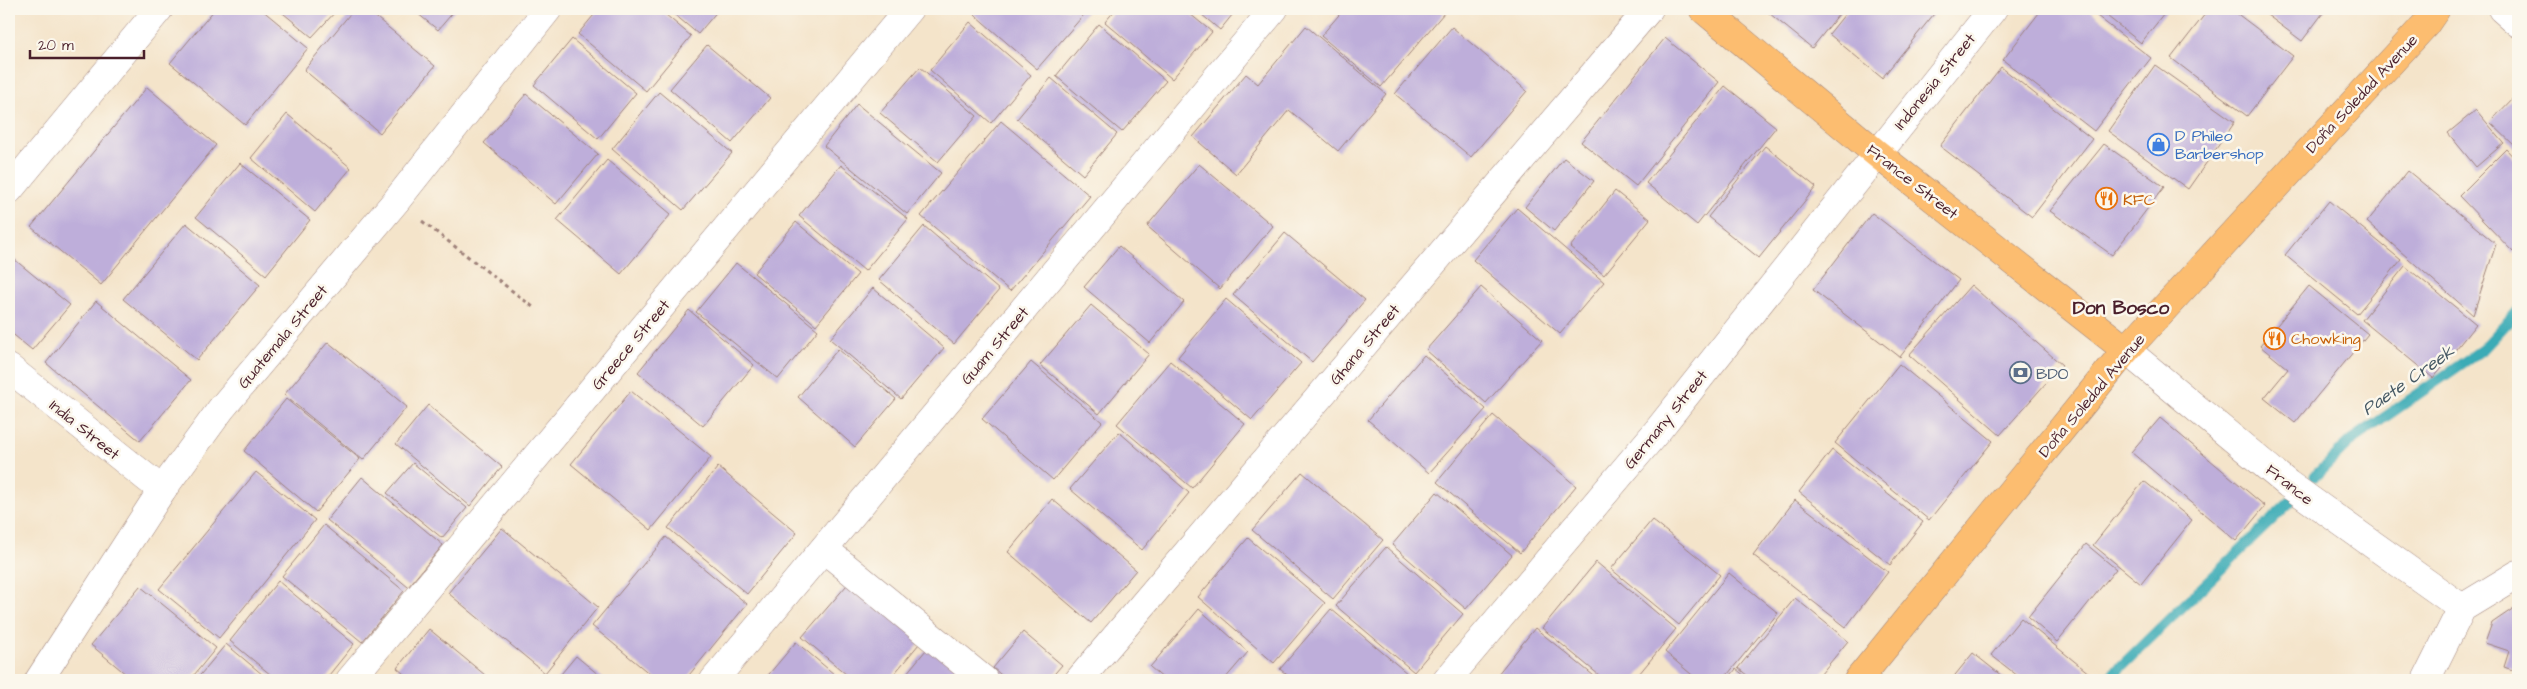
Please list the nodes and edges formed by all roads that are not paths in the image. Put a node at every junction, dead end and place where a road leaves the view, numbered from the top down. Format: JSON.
{"nodes":[{"id":1,"x":159,"y":9,"type":"edge"},
{"id":2,"x":548,"y":9,"type":"edge"},
{"id":3,"x":909,"y":9,"type":"edge"},
{"id":4,"x":1274,"y":9,"type":"edge"},
{"id":5,"x":1649,"y":9,"type":"edge"},
{"id":6,"x":1703,"y":9,"type":"edge"},
{"id":7,"x":1993,"y":9,"type":"edge"},
{"id":8,"x":2436,"y":9,"type":"edge"},
{"id":9,"x":2502,"y":9,"type":"edge"},
{"id":10,"x":2518,"y":23,"type":"edge"},
{"id":11,"x":1876,"y":153,"type":"junction"},
{"id":12,"x":9,"y":190,"type":"edge"},
{"id":13,"x":2126,"y":350,"type":"junction"},
{"id":14,"x":9,"y":368,"type":"edge"},
{"id":15,"x":162,"y":490,"type":"junction"},
{"id":16,"x":824,"y":549,"type":"junction"},
{"id":17,"x":2518,"y":574,"type":"edge"},
{"id":18,"x":2462,"y":608,"type":"junction"},
{"id":19,"x":39,"y":680,"type":"edge"},
{"id":20,"x":350,"y":680,"type":"edge"},
{"id":21,"x":714,"y":680,"type":"edge"},
{"id":22,"x":984,"y":680,"type":"edge"},
{"id":23,"x":1079,"y":680,"type":"edge"},
{"id":24,"x":1447,"y":680,"type":"edge"},
{"id":25,"x":1858,"y":680,"type":"edge"},
{"id":26,"x":2426,"y":680,"type":"edge"}],
"edges":[{"from":1,"to":12,"type":"street"},
{"from":2,"to":15,"type":"street","name":"Guatemala Street"},
{"from":3,"to":20,"type":"street","name":"Greece Street"},
{"from":4,"to":16,"type":"street","name":"Guam Street"},
{"from":5,"to":23,"type":"street","name":"Ghana Street"},
{"from":6,"to":11,"type":"main road","name":"France Street"},
{"from":7,"to":11,"type":"street","name":"Indonesia Street"},
{"from":8,"to":13,"type":"main road","name":"Doña Soledad Avenue"},
{"from":9,"to":10,"type":"street"},
{"from":11,"to":13,"type":"main road","name":"France Street"},
{"from":11,"to":24,"type":"street","name":"Germany Street"},
{"from":13,"to":18,"type":"street","name":"France"},
{"from":13,"to":25,"type":"main road","name":"Doña Soledad Avenue"},
{"from":14,"to":15,"type":"street","name":"India Street"},
{"from":15,"to":19,"type":"street","name":"Guatemala Street"},
{"from":16,"to":21,"type":"street","name":"Guam Street"},
{"from":16,"to":22,"type":"street"},
{"from":17,"to":18,"type":"street"},
{"from":18,"to":26,"type":"street"}]}
